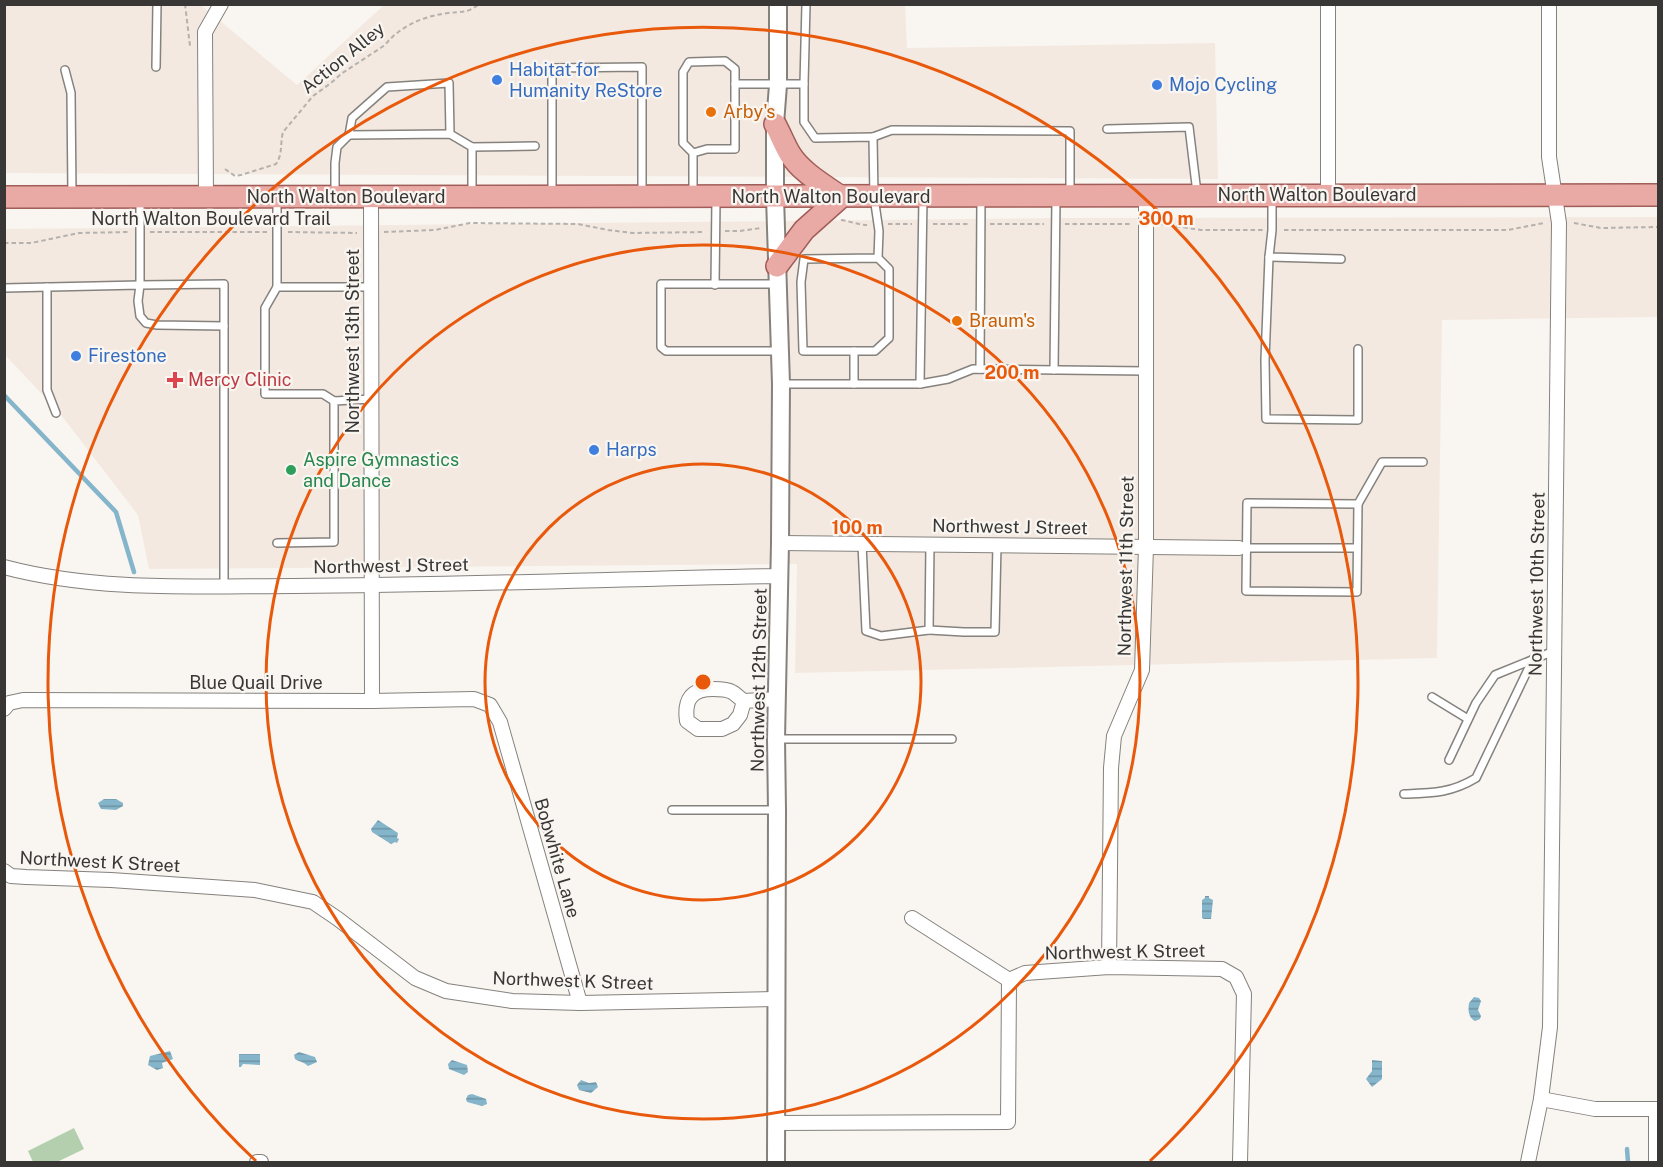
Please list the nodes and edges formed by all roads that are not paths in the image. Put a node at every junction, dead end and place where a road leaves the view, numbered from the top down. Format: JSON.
{"nodes":[{"id":1,"x":157,"y":4,"type":"edge"},
{"id":2,"x":220,"y":4,"type":"edge"},
{"id":3,"x":778,"y":4,"type":"edge"},
{"id":4,"x":806,"y":4,"type":"edge"},
{"id":5,"x":1329,"y":4,"type":"edge"},
{"id":6,"x":1549,"y":4,"type":"edge"},
{"id":7,"x":156,"y":67,"type":"dead end"},
{"id":8,"x":65,"y":70,"type":"dead end"},
{"id":9,"x":735,"y":84,"type":"junction"},
{"id":10,"x":804,"y":84,"type":"junction"},
{"id":11,"x":778,"y":85,"type":"junction"},
{"id":12,"x":775,"y":124,"type":"junction"},
{"id":13,"x":1107,"y":129,"type":"dead end"},
{"id":14,"x":450,"y":134,"type":"junction"},
{"id":15,"x":349,"y":135,"type":"junction"},
{"id":16,"x":873,"y":137,"type":"junction"},
{"id":17,"x":535,"y":146,"type":"dead end"},
{"id":18,"x":472,"y":147,"type":"junction"},
{"id":19,"x":693,"y":153,"type":"junction"},
{"id":20,"x":1272,"y":195,"type":"junction"},
{"id":21,"x":1328,"y":195,"type":"junction"},
{"id":22,"x":1554,"y":195,"type":"junction"},
{"id":23,"x":1659,"y":195,"type":"edge"},
{"id":24,"x":472,"y":196,"type":"junction"},
{"id":25,"x":552,"y":196,"type":"junction"},
{"id":26,"x":981,"y":196,"type":"junction"},
{"id":27,"x":1063,"y":196,"type":"junction"},
{"id":28,"x":1146,"y":196,"type":"junction"},
{"id":29,"x":1197,"y":196,"type":"junction"},
{"id":30,"x":4,"y":197,"type":"edge"},
{"id":31,"x":72,"y":197,"type":"junction"},
{"id":32,"x":140,"y":197,"type":"junction"},
{"id":33,"x":206,"y":197,"type":"junction"},
{"id":34,"x":277,"y":197,"type":"junction"},
{"id":35,"x":335,"y":197,"type":"junction"},
{"id":36,"x":371,"y":197,"type":"junction"},
{"id":37,"x":642,"y":197,"type":"junction"},
{"id":38,"x":693,"y":197,"type":"junction"},
{"id":39,"x":716,"y":197,"type":"junction"},
{"id":40,"x":775,"y":197,"type":"junction"},
{"id":41,"x":841,"y":197,"type":"junction"},
{"id":42,"x":874,"y":197,"type":"junction"},
{"id":43,"x":923,"y":197,"type":"junction"},
{"id":44,"x":1269,"y":257,"type":"junction"},
{"id":45,"x":878,"y":258,"type":"junction"},
{"id":46,"x":1341,"y":259,"type":"dead end"},
{"id":47,"x":777,"y":275,"type":"junction"},
{"id":48,"x":140,"y":285,"type":"junction"},
{"id":49,"x":715,"y":285,"type":"junction"},
{"id":50,"x":47,"y":287,"type":"junction"},
{"id":51,"x":277,"y":287,"type":"junction"},
{"id":52,"x":371,"y":287,"type":"junction"},
{"id":53,"x":4,"y":288,"type":"edge"},
{"id":54,"x":224,"y":326,"type":"junction"},
{"id":55,"x":1358,"y":349,"type":"dead end"},
{"id":56,"x":780,"y":351,"type":"junction"},
{"id":57,"x":854,"y":351,"type":"junction"},
{"id":58,"x":980,"y":369,"type":"junction"},
{"id":59,"x":1054,"y":370,"type":"junction"},
{"id":60,"x":1146,"y":372,"type":"junction"},
{"id":61,"x":781,"y":384,"type":"junction"},
{"id":62,"x":854,"y":384,"type":"junction"},
{"id":63,"x":920,"y":384,"type":"junction"},
{"id":64,"x":371,"y":399,"type":"junction"},
{"id":65,"x":334,"y":401,"type":"junction"},
{"id":66,"x":56,"y":413,"type":"dead end"},
{"id":67,"x":1423,"y":462,"type":"dead end"},
{"id":68,"x":1358,"y":504,"type":"junction"},
{"id":69,"x":277,"y":543,"type":"dead end"},
{"id":70,"x":780,"y":543,"type":"junction"},
{"id":71,"x":862,"y":544,"type":"junction"},
{"id":72,"x":930,"y":545,"type":"junction"},
{"id":73,"x":997,"y":545,"type":"junction"},
{"id":74,"x":1146,"y":547,"type":"junction"},
{"id":75,"x":1243,"y":548,"type":"junction"},
{"id":76,"x":1358,"y":548,"type":"junction"},
{"id":77,"x":4,"y":567,"type":"edge"},
{"id":78,"x":780,"y":576,"type":"junction"},
{"id":79,"x":372,"y":585,"type":"junction"},
{"id":80,"x":224,"y":586,"type":"junction"},
{"id":81,"x":929,"y":630,"type":"junction"},
{"id":82,"x":1554,"y":651,"type":"junction"},
{"id":83,"x":1533,"y":659,"type":"junction"},
{"id":84,"x":1432,"y":696,"type":"dead end"},
{"id":85,"x":777,"y":699,"type":"junction"},
{"id":86,"x":372,"y":701,"type":"junction"},
{"id":87,"x":744,"y":701,"type":"dead end"},
{"id":88,"x":4,"y":709,"type":"edge"},
{"id":89,"x":1468,"y":719,"type":"junction"},
{"id":90,"x":500,"y":722,"type":"joint"},
{"id":91,"x":776,"y":739,"type":"junction"},
{"id":92,"x":952,"y":739,"type":"dead end"},
{"id":93,"x":1449,"y":759,"type":"dead end"},
{"id":94,"x":1404,"y":794,"type":"dead end"},
{"id":95,"x":672,"y":810,"type":"dead end"},
{"id":96,"x":777,"y":810,"type":"junction"},
{"id":97,"x":4,"y":871,"type":"edge"},
{"id":98,"x":912,"y":918,"type":"dead end"},
{"id":99,"x":1109,"y":967,"type":"junction"},
{"id":100,"x":1009,"y":980,"type":"junction"},
{"id":101,"x":777,"y":999,"type":"junction"},
{"id":102,"x":580,"y":1003,"type":"junction"},
{"id":103,"x":1541,"y":1099,"type":"junction"},
{"id":104,"x":1658,"y":1109,"type":"edge"},
{"id":105,"x":776,"y":1123,"type":"junction"},
{"id":106,"x":776,"y":1162,"type":"edge"},
{"id":107,"x":1240,"y":1162,"type":"edge"},
{"id":108,"x":1528,"y":1162,"type":"edge"},
{"id":109,"x":1656,"y":1162,"type":"edge"}],
"edges":[{"from":1,"to":7,"type":"lane"},
{"from":2,"to":33,"type":"street"},
{"from":3,"to":11,"type":"street","name":"Northwest 12th Street"},
{"from":4,"to":10,"type":"lane"},
{"from":5,"to":21,"type":"street"},
{"from":6,"to":22,"type":"street","name":"Northwest 10th Street"},
{"from":8,"to":31,"type":"lane"},
{"from":9,"to":11,"type":"lane"},
{"from":9,"to":19,"type":"lane"},
{"from":9,"to":19,"type":"lane"},
{"from":10,"to":11,"type":"lane"},
{"from":10,"to":16,"type":"lane"},
{"from":11,"to":12,"type":"street","name":"Northwest 12th Street"},
{"from":12,"to":40,"type":"street","name":"Northwest 12th Street"},
{"from":12,"to":41,"type":"main road"},
{"from":13,"to":29,"type":"lane"},
{"from":14,"to":15,"type":"lane"},
{"from":14,"to":15,"type":"lane"},
{"from":14,"to":18,"type":"lane"},
{"from":15,"to":35,"type":"lane"},
{"from":16,"to":27,"type":"lane"},
{"from":16,"to":42,"type":"lane"},
{"from":17,"to":18,"type":"lane"},
{"from":18,"to":24,"type":"lane"},
{"from":19,"to":38,"type":"lane"},
{"from":20,"to":21,"type":"main road","name":"North Walton Boulevard"},
{"from":20,"to":29,"type":"main road","name":"North Walton Boulevard"},
{"from":20,"to":44,"type":"lane"},
{"from":21,"to":22,"type":"main road","name":"North Walton Boulevard"},
{"from":22,"to":23,"type":"main road","name":"North Walton Boulevard"},
{"from":22,"to":82,"type":"street","name":"Northwest 10th Street"},
{"from":24,"to":25,"type":"main road","name":"North Walton Boulevard"},
{"from":24,"to":36,"type":"main road","name":"North Walton Boulevard"},
{"from":25,"to":37,"type":"main road","name":"North Walton Boulevard"},
{"from":25,"to":37,"type":"lane"},
{"from":26,"to":27,"type":"main road","name":"North Walton Boulevard"},
{"from":26,"to":43,"type":"main road","name":"North Walton Boulevard"},
{"from":26,"to":58,"type":"lane"},
{"from":27,"to":28,"type":"main road","name":"North Walton Boulevard"},
{"from":27,"to":59,"type":"lane"},
{"from":28,"to":29,"type":"main road","name":"North Walton Boulevard"},
{"from":28,"to":60,"type":"street","name":"Northwest 11th Street"},
{"from":30,"to":31,"type":"main road","name":"North Walton Boulevard"},
{"from":31,"to":32,"type":"main road","name":"North Walton Boulevard"},
{"from":32,"to":33,"type":"main road","name":"North Walton Boulevard"},
{"from":32,"to":48,"type":"lane"},
{"from":33,"to":34,"type":"main road","name":"North Walton Boulevard"},
{"from":34,"to":35,"type":"main road","name":"North Walton Boulevard"},
{"from":34,"to":51,"type":"lane"},
{"from":35,"to":36,"type":"main road","name":"North Walton Boulevard"},
{"from":36,"to":52,"type":"street","name":"Northwest 13th Street"},
{"from":37,"to":38,"type":"main road","name":"North Walton Boulevard"},
{"from":38,"to":39,"type":"main road","name":"North Walton Boulevard"},
{"from":39,"to":40,"type":"main road","name":"North Walton Boulevard"},
{"from":39,"to":49,"type":"lane"},
{"from":40,"to":41,"type":"main road","name":"North Walton Boulevard"},
{"from":40,"to":47,"type":"street","name":"Northwest 12th Street"},
{"from":41,"to":42,"type":"main road","name":"North Walton Boulevard"},
{"from":41,"to":47,"type":"main road"},
{"from":42,"to":43,"type":"main road","name":"North Walton Boulevard"},
{"from":42,"to":45,"type":"lane"},
{"from":43,"to":63,"type":"lane"},
{"from":44,"to":46,"type":"lane"},
{"from":44,"to":55,"type":"lane"},
{"from":45,"to":57,"type":"lane"},
{"from":45,"to":57,"type":"lane"},
{"from":47,"to":49,"type":"lane"},
{"from":47,"to":56,"type":"street","name":"Northwest 12th Street"},
{"from":48,"to":50,"type":"lane"},
{"from":48,"to":54,"type":"lane"},
{"from":48,"to":54,"type":"lane"},
{"from":49,"to":56,"type":"lane"},
{"from":50,"to":53,"type":"lane"},
{"from":50,"to":66,"type":"lane"},
{"from":51,"to":52,"type":"lane"},
{"from":51,"to":65,"type":"lane"},
{"from":52,"to":64,"type":"street","name":"Northwest 13th Street"},
{"from":54,"to":80,"type":"lane"},
{"from":56,"to":61,"type":"street","name":"Northwest 12th Street"},
{"from":57,"to":62,"type":"lane"},
{"from":58,"to":59,"type":"lane"},
{"from":58,"to":63,"type":"lane"},
{"from":59,"to":60,"type":"lane"},
{"from":60,"to":74,"type":"street","name":"Northwest 11th Street"},
{"from":61,"to":62,"type":"lane"},
{"from":61,"to":70,"type":"street","name":"Northwest 12th Street"},
{"from":62,"to":63,"type":"lane"},
{"from":64,"to":65,"type":"lane"},
{"from":64,"to":79,"type":"street","name":"Northwest 13th Street"},
{"from":65,"to":69,"type":"lane"},
{"from":67,"to":68,"type":"lane"},
{"from":68,"to":75,"type":"lane"},
{"from":68,"to":76,"type":"lane"},
{"from":70,"to":71,"type":"street","name":"Northwest J Street"},
{"from":70,"to":78,"type":"street","name":"Northwest 12th Street"},
{"from":71,"to":72,"type":"street","name":"Northwest J Street"},
{"from":71,"to":81,"type":"lane"},
{"from":72,"to":73,"type":"street","name":"Northwest J Street"},
{"from":72,"to":81,"type":"lane"},
{"from":73,"to":74,"type":"street","name":"Northwest J Street"},
{"from":73,"to":81,"type":"lane"},
{"from":74,"to":75,"type":"street","name":"Northwest J Street"},
{"from":74,"to":99,"type":"street","name":"Northwest 11th Street"},
{"from":75,"to":76,"type":"lane"},
{"from":75,"to":76,"type":"lane"},
{"from":77,"to":80,"type":"street","name":"Northwest J Street"},
{"from":78,"to":79,"type":"street","name":"Northwest J Street"},
{"from":78,"to":85,"type":"street","name":"Northwest 12th Street"},
{"from":79,"to":80,"type":"street","name":"Northwest J Street"},
{"from":79,"to":86,"type":"street","name":"Northwest 13th Street"},
{"from":82,"to":83,"type":"lane"},
{"from":82,"to":103,"type":"street","name":"Northwest 10th Street"},
{"from":83,"to":89,"type":"lane"},
{"from":83,"to":94,"type":"lane"},
{"from":84,"to":89,"type":"lane"},
{"from":85,"to":87,"type":"street"},
{"from":85,"to":91,"type":"street","name":"Northwest 12th Street"},
{"from":86,"to":88,"type":"street","name":"Blue Quail Drive"},
{"from":86,"to":90,"type":"street","name":"Blue Quail Drive"},
{"from":89,"to":93,"type":"lane"},
{"from":90,"to":102,"type":"street","name":"Bobwhite Lane"},
{"from":91,"to":92,"type":"lane"},
{"from":91,"to":96,"type":"street","name":"Northwest 12th Street"},
{"from":95,"to":96,"type":"lane"},
{"from":96,"to":101,"type":"street","name":"Northwest 12th Street"},
{"from":97,"to":102,"type":"street","name":"Northwest K Street"},
{"from":98,"to":100,"type":"street"},
{"from":99,"to":100,"type":"street","name":"Northwest K Street"},
{"from":99,"to":107,"type":"street","name":"Northwest K Street"},
{"from":100,"to":105,"type":"street"},
{"from":101,"to":102,"type":"street","name":"Northwest K Street"},
{"from":101,"to":105,"type":"street","name":"Northwest 12th Street"},
{"from":103,"to":104,"type":"street"},
{"from":103,"to":108,"type":"street","name":"Northwest 10th Street"},
{"from":104,"to":109,"type":"street"},
{"from":105,"to":106,"type":"street","name":"Northwest 12th Street"}]}
